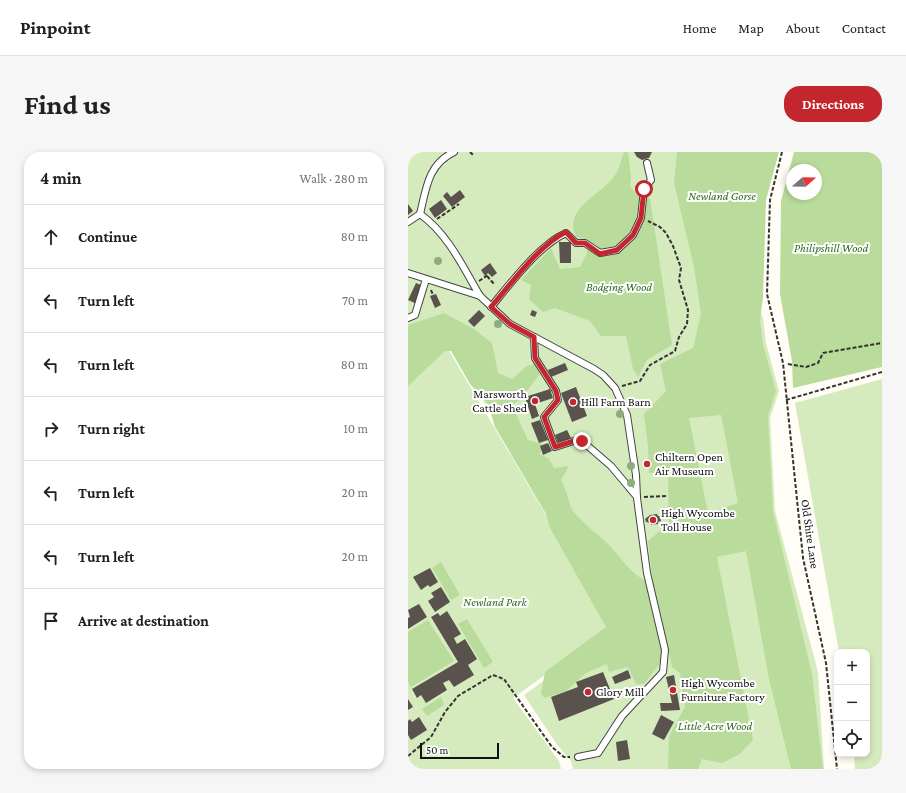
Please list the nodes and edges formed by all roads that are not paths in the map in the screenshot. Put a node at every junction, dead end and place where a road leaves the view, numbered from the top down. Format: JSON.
{"nodes":[{"id":1,"x":454,"y":152,"type":"edge"},
{"id":2,"x":647,"y":163,"type":"dead end"},
{"id":3,"x":420,"y":214,"type":"junction"},
{"id":4,"x":408,"y":222,"type":"edge"},
{"id":5,"x":408,"y":274,"type":"edge"},
{"id":6,"x":426,"y":279,"type":"junction"},
{"id":7,"x":480,"y":296,"type":"junction"},
{"id":8,"x":491,"y":307,"type":"junction"},
{"id":9,"x":408,"y":318,"type":"edge"},
{"id":10,"x":534,"y":337,"type":"junction"},
{"id":11,"x":637,"y":498,"type":"junction"},
{"id":12,"x":578,"y":757,"type":"road end"}],
"edges":[{"from":1,"to":3,"type":"lane"},
{"from":2,"to":8,"type":"lane"},
{"from":3,"to":4,"type":"lane"},
{"from":3,"to":7,"type":"lane"},
{"from":5,"to":6,"type":"lane"},
{"from":6,"to":7,"type":"lane"},
{"from":6,"to":9,"type":"lane"},
{"from":7,"to":8,"type":"lane"},
{"from":8,"to":10,"type":"lane"},
{"from":10,"to":11,"type":"lane"},
{"from":10,"to":11,"type":"lane"},
{"from":11,"to":12,"type":"lane"}]}
